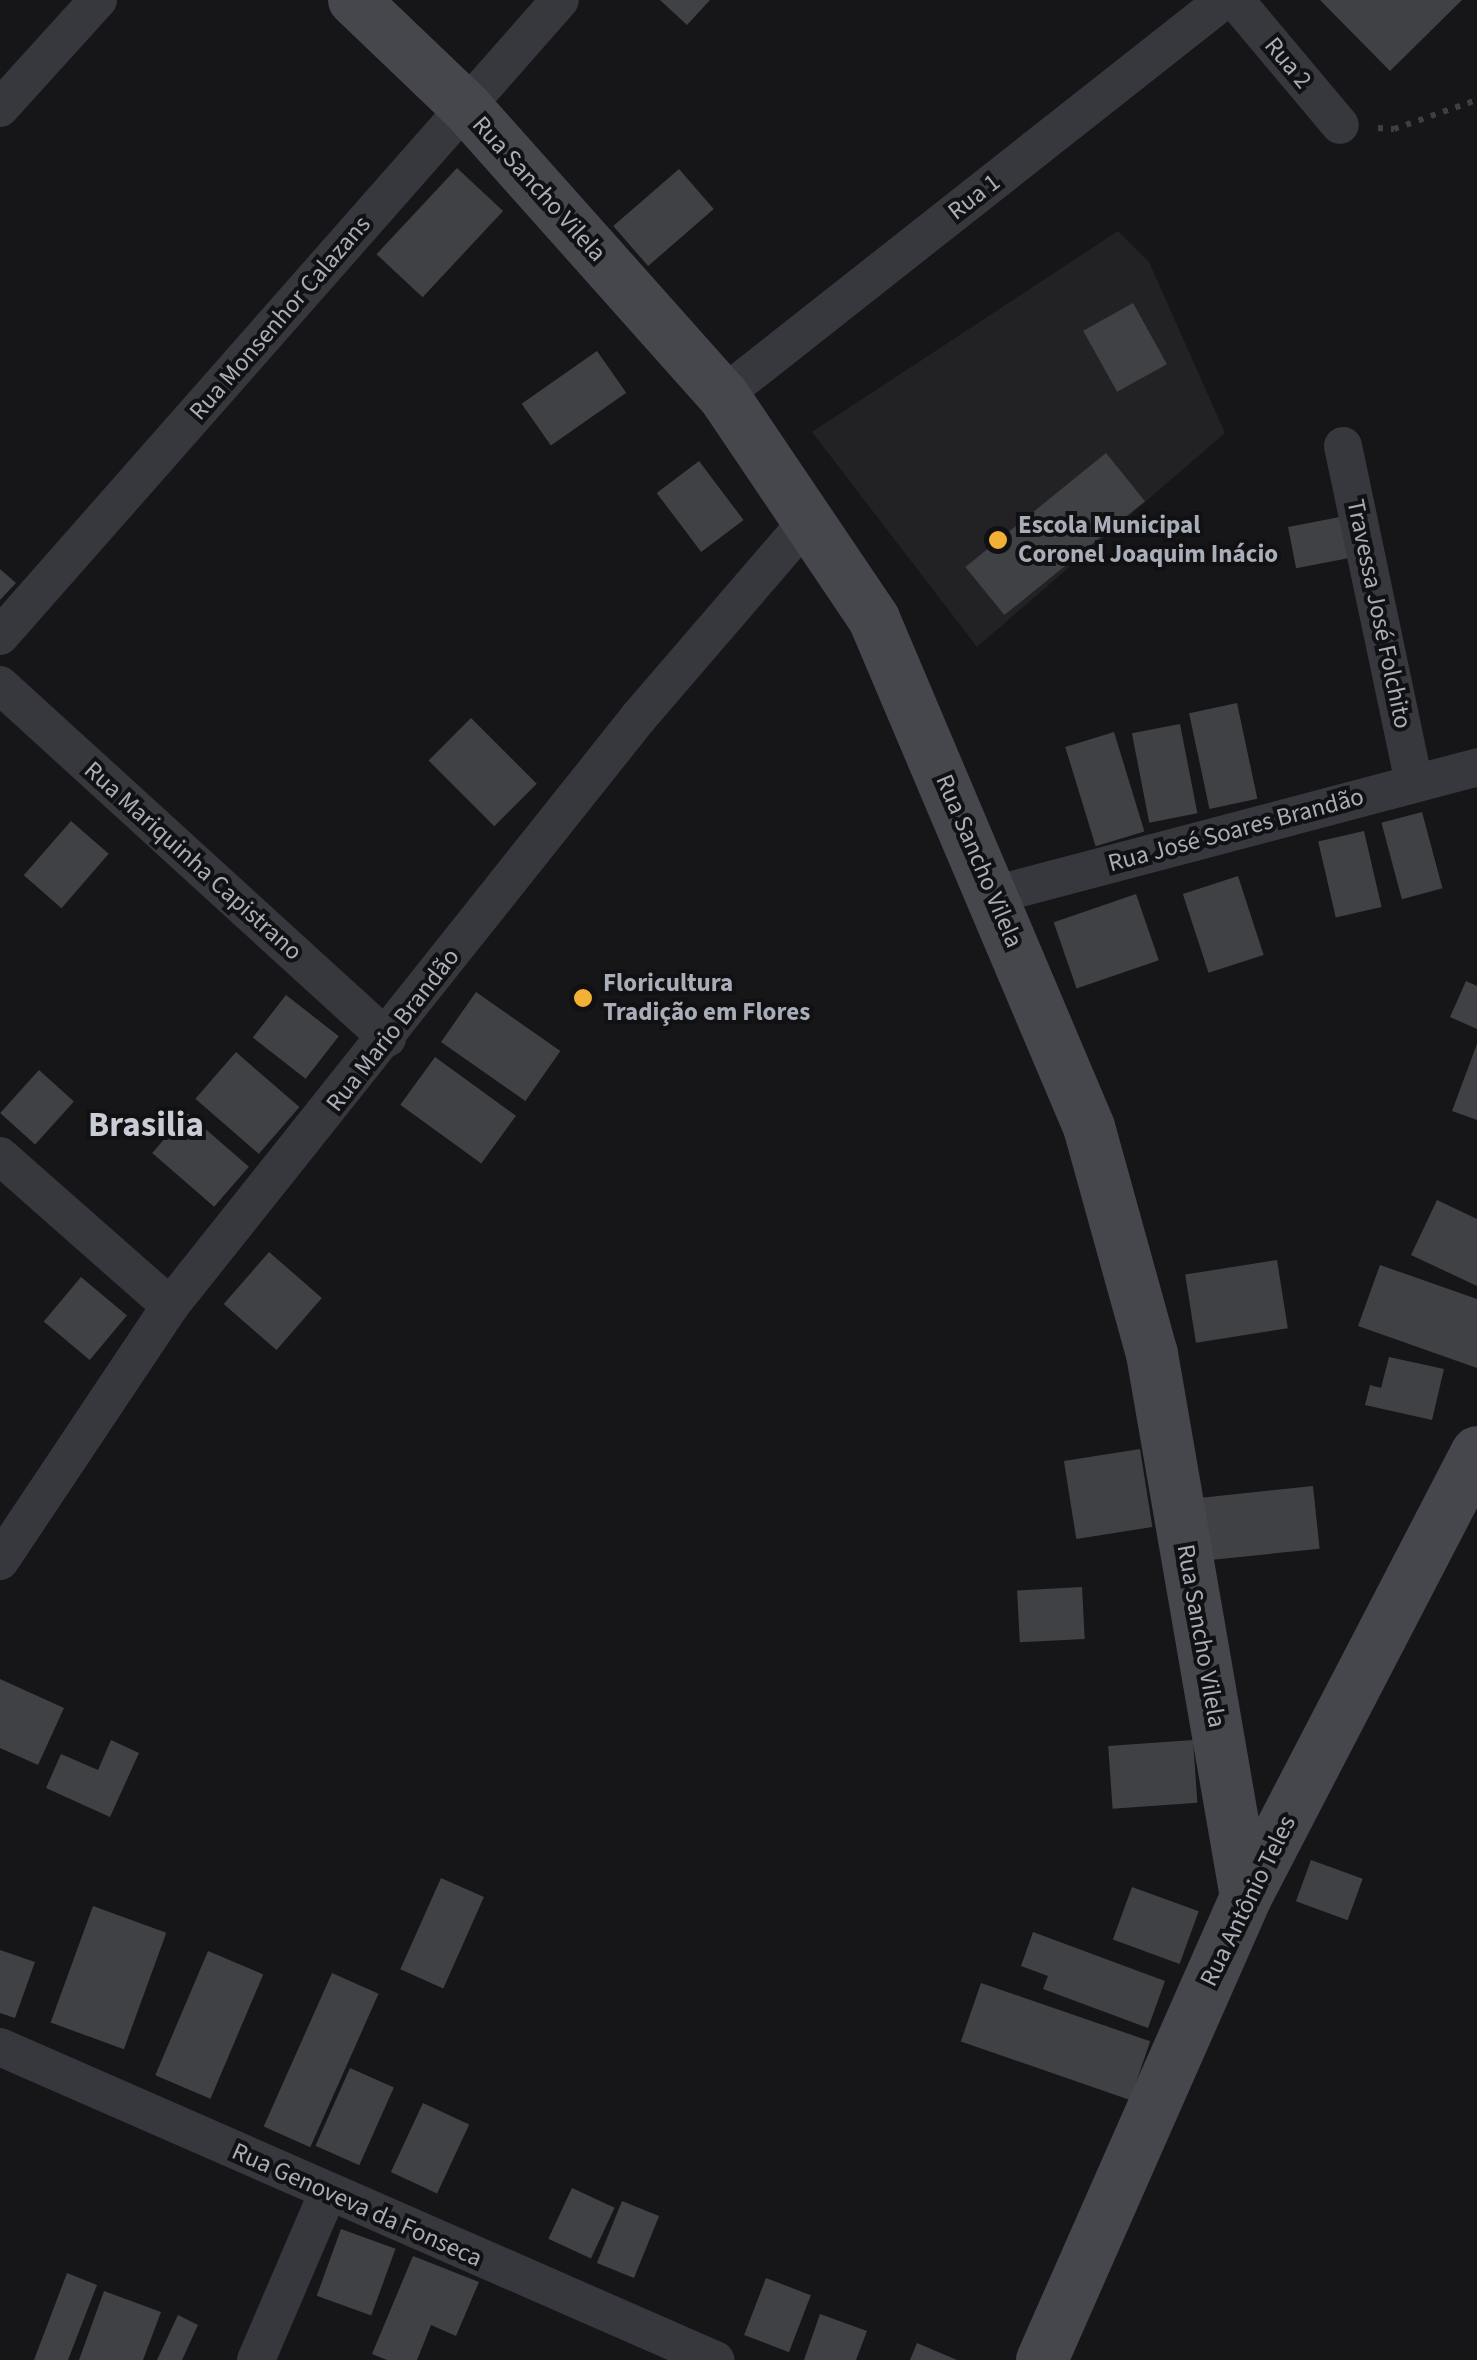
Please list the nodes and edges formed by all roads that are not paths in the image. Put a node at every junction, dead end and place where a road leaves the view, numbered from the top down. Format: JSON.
{"nodes":[{"id":1,"x":98,"y":0,"type":"edge"},
{"id":2,"x":354,"y":0,"type":"edge"},
{"id":3,"x":560,"y":0,"type":"edge"},
{"id":4,"x":1224,"y":0,"type":"edge"},
{"id":5,"x":1236,"y":0,"type":"edge"},
{"id":6,"x":466,"y":107,"type":"junction"},
{"id":7,"x":0,"y":108,"type":"edge"},
{"id":8,"x":1340,"y":126,"type":"road end"},
{"id":9,"x":723,"y":395,"type":"junction"},
{"id":10,"x":1344,"y":446,"type":"dead end"},
{"id":11,"x":811,"y":517,"type":"junction"},
{"id":12,"x":0,"y":636,"type":"edge"},
{"id":13,"x":0,"y":684,"type":"edge"},
{"id":14,"x":1477,"y":767,"type":"edge"},
{"id":15,"x":1414,"y":782,"type":"junction"},
{"id":16,"x":994,"y":895,"type":"junction"},
{"id":17,"x":387,"y":1038,"type":"junction"},
{"id":18,"x":0,"y":1156,"type":"edge"},
{"id":19,"x":170,"y":1306,"type":"junction"},
{"id":20,"x":1477,"y":1452,"type":"edge"},
{"id":21,"x":0,"y":1561,"type":"edge"},
{"id":22,"x":1246,"y":1898,"type":"junction"},
{"id":23,"x":0,"y":2047,"type":"edge"},
{"id":24,"x":327,"y":2194,"type":"junction"},
{"id":25,"x":256,"y":2360,"type":"edge"},
{"id":26,"x":715,"y":2360,"type":"edge"},
{"id":27,"x":1042,"y":2360,"type":"edge"}],
"edges":[{"from":1,"to":7,"type":"street"},
{"from":2,"to":6,"type":"main road","name":"Rua Sancho Vilela"},
{"from":3,"to":6,"type":"street","name":"Rua Monsenhor Calazans"},
{"from":4,"to":9,"type":"street","name":"Rua 1"},
{"from":5,"to":8,"type":"street","name":"Rua 2"},
{"from":6,"to":9,"type":"main road","name":"Rua Sancho Vilela"},
{"from":6,"to":12,"type":"street","name":"Rua Monsenhor Calazans"},
{"from":9,"to":11,"type":"main road","name":"Rua Sancho Vilela"},
{"from":10,"to":15,"type":"street","name":"Travessa José Folchito"},
{"from":11,"to":16,"type":"main road","name":"Rua Sancho Vilela"},
{"from":11,"to":17,"type":"street","name":"Rua Mario Brandão"},
{"from":13,"to":17,"type":"street","name":"Rua Mariquinha Capistrano"},
{"from":14,"to":15,"type":"street","name":"Rua José Soares Brandão"},
{"from":15,"to":16,"type":"street","name":"Rua José Soares Brandão"},
{"from":16,"to":22,"type":"main road","name":"Rua Sancho Vilela"},
{"from":17,"to":19,"type":"street","name":"Rua Mario Brandão"},
{"from":18,"to":19,"type":"street"},
{"from":19,"to":21,"type":"street","name":"Rua Mario Brandão"},
{"from":20,"to":22,"type":"main road","name":"Rua Antônio Teles"},
{"from":22,"to":27,"type":"main road","name":"Rua Antônio Teles"},
{"from":23,"to":24,"type":"street","name":"Rua Genoveva da Fonseca"},
{"from":24,"to":25,"type":"street"},
{"from":24,"to":26,"type":"street","name":"Rua Genoveva da Fonseca"}]}
